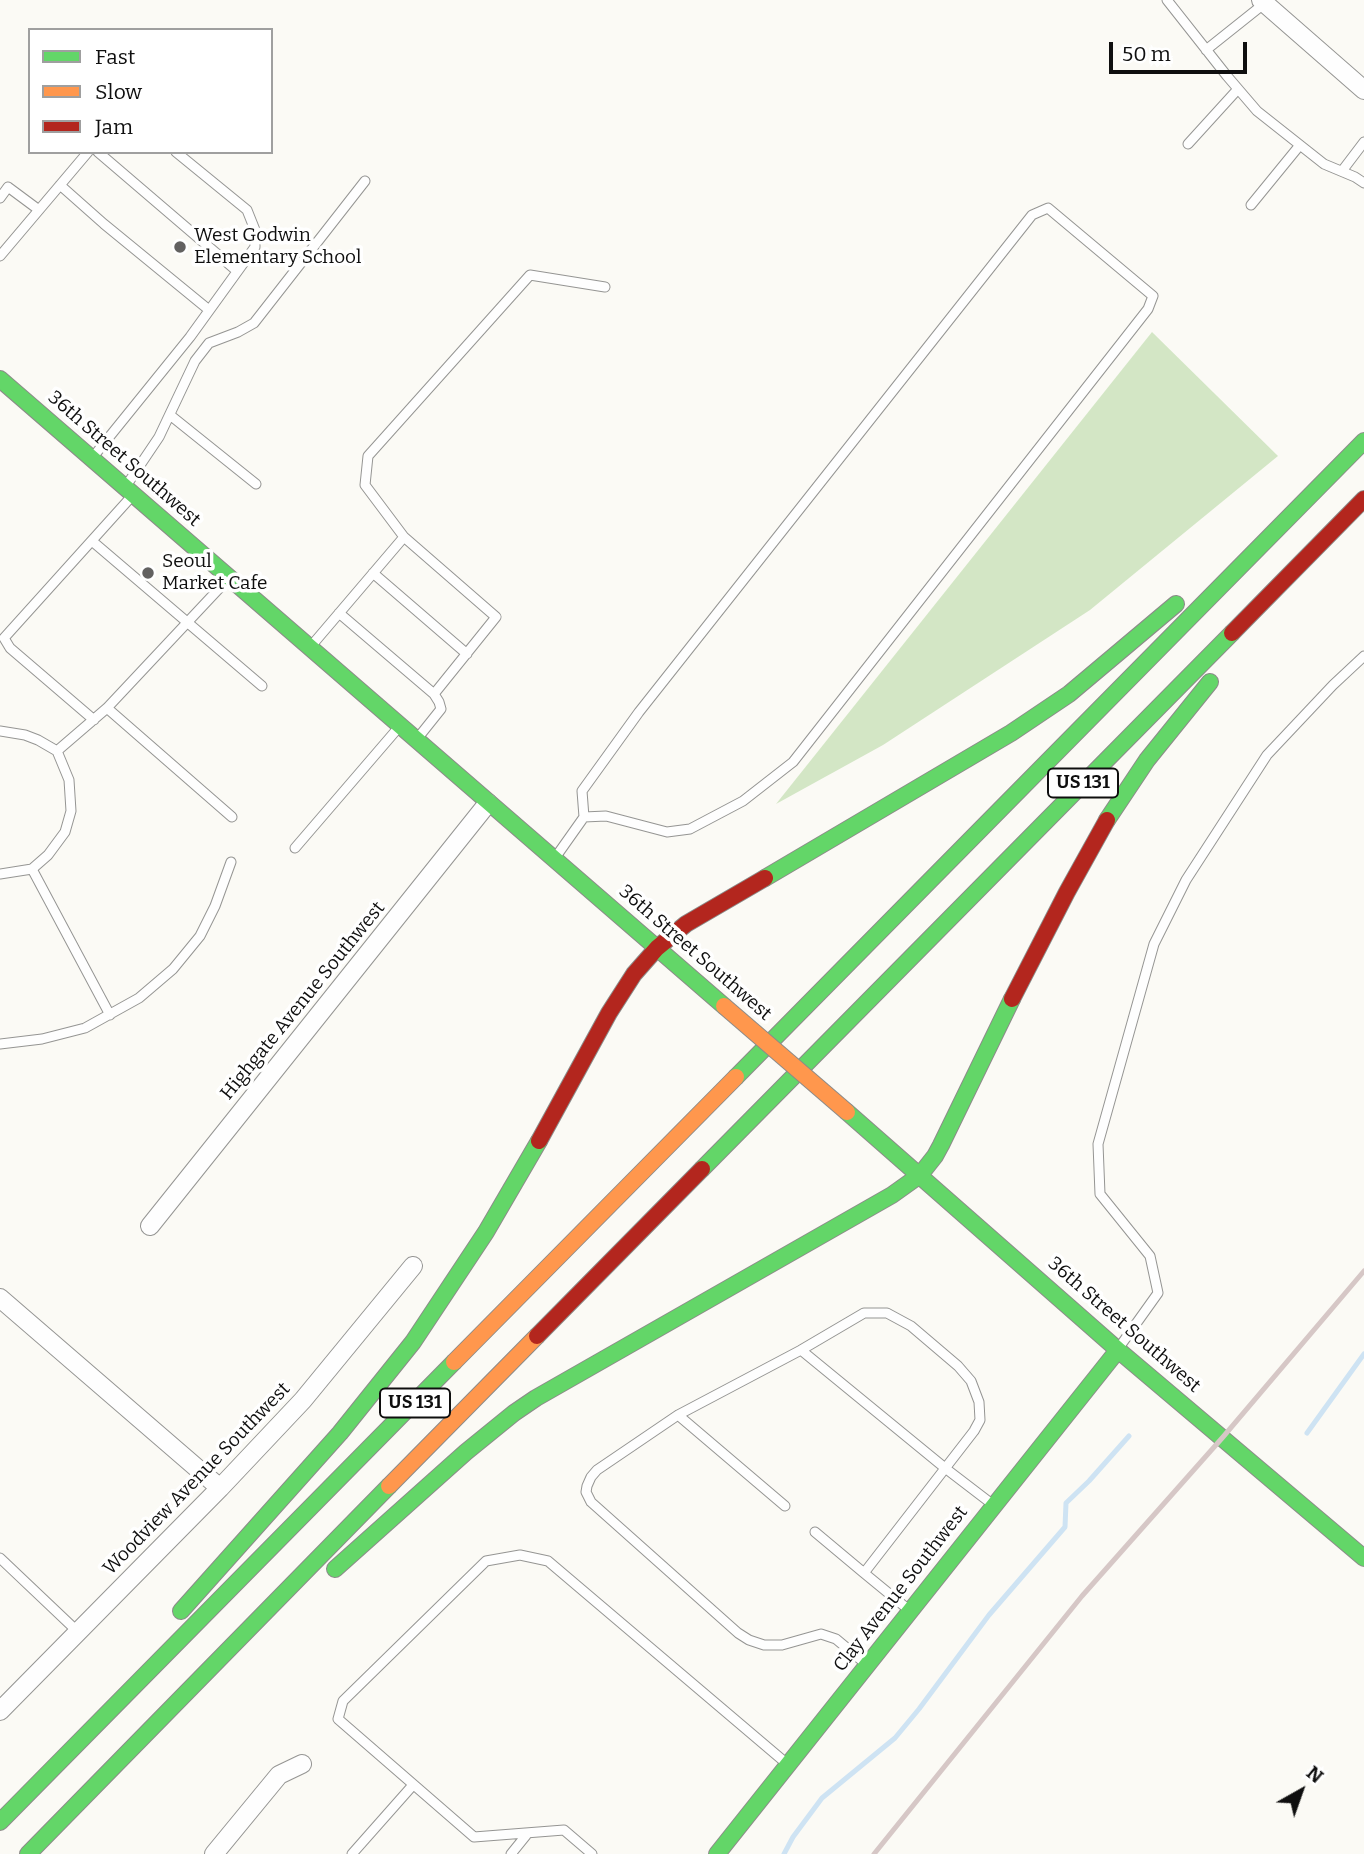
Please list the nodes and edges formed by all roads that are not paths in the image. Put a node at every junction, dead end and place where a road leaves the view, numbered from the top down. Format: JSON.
{"nodes":[{"id":1,"x":1167,"y":0,"type":"edge"},
{"id":2,"x":1264,"y":2,"type":"edge"},
{"id":3,"x":1206,"y":50,"type":"junction"},
{"id":4,"x":1238,"y":89,"type":"junction"},
{"id":5,"x":1364,"y":90,"type":"edge"},
{"id":6,"x":1364,"y":142,"type":"edge"},
{"id":7,"x":1188,"y":144,"type":"dead end"},
{"id":8,"x":1300,"y":145,"type":"junction"},
{"id":9,"x":86,"y":154,"type":"edge"},
{"id":10,"x":100,"y":154,"type":"edge"},
{"id":11,"x":178,"y":154,"type":"edge"},
{"id":12,"x":1342,"y":171,"type":"junction"},
{"id":13,"x":365,"y":181,"type":"dead end"},
{"id":14,"x":1364,"y":183,"type":"edge"},
{"id":15,"x":60,"y":185,"type":"junction"},
{"id":16,"x":0,"y":198,"type":"edge"},
{"id":17,"x":1251,"y":205,"type":"dead end"},
{"id":18,"x":40,"y":209,"type":"junction"},
{"id":19,"x":0,"y":256,"type":"edge"},
{"id":20,"x":237,"y":271,"type":"junction"},
{"id":21,"x":605,"y":287,"type":"dead end"},
{"id":22,"x":206,"y":314,"type":"junction"},
{"id":23,"x":0,"y":379,"type":"edge"},
{"id":24,"x":170,"y":415,"type":"junction"},
{"id":25,"x":1364,"y":441,"type":"edge"},
{"id":26,"x":92,"y":459,"type":"junction"},
{"id":27,"x":1322,"y":483,"type":"junction"},
{"id":28,"x":256,"y":484,"type":"dead end"},
{"id":29,"x":129,"y":491,"type":"junction"},
{"id":30,"x":1364,"y":499,"type":"edge"},
{"id":31,"x":1345,"y":518,"type":"junction"},
{"id":32,"x":404,"y":537,"type":"junction"},
{"id":33,"x":92,"y":541,"type":"junction"},
{"id":34,"x":373,"y":573,"type":"junction"},
{"id":35,"x":229,"y":578,"type":"junction"},
{"id":36,"x":339,"y":613,"type":"junction"},
{"id":37,"x":187,"y":624,"type":"junction"},
{"id":38,"x":309,"y":648,"type":"junction"},
{"id":39,"x":467,"y":654,"type":"junction"},
{"id":40,"x":1364,"y":656,"type":"edge"},
{"id":41,"x":262,"y":686,"type":"dead end"},
{"id":42,"x":434,"y":694,"type":"junction"},
{"id":43,"x":107,"y":708,"type":"junction"},
{"id":44,"x":94,"y":720,"type":"junction"},
{"id":45,"x":400,"y":726,"type":"junction"},
{"id":46,"x":0,"y":731,"type":"edge"},
{"id":47,"x":416,"y":740,"type":"junction"},
{"id":48,"x":57,"y":751,"type":"junction"},
{"id":49,"x":488,"y":803,"type":"junction"},
{"id":50,"x":232,"y":817,"type":"dead end"},
{"id":51,"x":584,"y":817,"type":"junction"},
{"id":52,"x":295,"y":848,"type":"dead end"},
{"id":53,"x":554,"y":859,"type":"junction"},
{"id":54,"x":231,"y":862,"type":"dead end"},
{"id":55,"x":32,"y":869,"type":"junction"},
{"id":56,"x":0,"y":874,"type":"edge"},
{"id":57,"x":657,"y":947,"type":"junction"},
{"id":58,"x":110,"y":1015,"type":"junction"},
{"id":59,"x":0,"y":1044,"type":"edge"},
{"id":60,"x":920,"y":1175,"type":"junction"},
{"id":61,"x":150,"y":1226,"type":"dead end"},
{"id":62,"x":413,"y":1266,"type":"dead end"},
{"id":63,"x":0,"y":1298,"type":"edge"},
{"id":64,"x":801,"y":1350,"type":"junction"},
{"id":65,"x":1118,"y":1350,"type":"junction"},
{"id":66,"x":678,"y":1415,"type":"junction"},
{"id":67,"x":946,"y":1468,"type":"junction"},
{"id":68,"x":220,"y":1488,"type":"junction"},
{"id":69,"x":785,"y":1506,"type":"dead end"},
{"id":70,"x":994,"y":1506,"type":"junction"},
{"id":71,"x":816,"y":1532,"type":"dead end"},
{"id":72,"x":1364,"y":1558,"type":"edge"},
{"id":73,"x":0,"y":1559,"type":"edge"},
{"id":74,"x":864,"y":1573,"type":"junction"},
{"id":75,"x":318,"y":1584,"type":"dead end"},
{"id":76,"x":297,"y":1602,"type":"dead end"},
{"id":77,"x":910,"y":1611,"type":"junction"},
{"id":78,"x":171,"y":1623,"type":"dead end"},
{"id":79,"x":78,"y":1632,"type":"junction"},
{"id":80,"x":154,"y":1644,"type":"dead end"},
{"id":81,"x":867,"y":1665,"type":"junction"},
{"id":82,"x":0,"y":1711,"type":"edge"},
{"id":83,"x":139,"y":1739,"type":"junction"},
{"id":84,"x":302,"y":1764,"type":"dead end"},
{"id":85,"x":788,"y":1765,"type":"junction"},
{"id":86,"x":57,"y":1766,"type":"junction"},
{"id":87,"x":413,"y":1785,"type":"junction"},
{"id":88,"x":0,"y":1822,"type":"edge"},
{"id":89,"x":528,"y":1833,"type":"junction"},
{"id":90,"x":28,"y":1854,"type":"edge"},
{"id":91,"x":214,"y":1854,"type":"edge"},
{"id":92,"x":352,"y":1854,"type":"edge"},
{"id":93,"x":511,"y":1854,"type":"edge"},
{"id":94,"x":592,"y":1854,"type":"edge"},
{"id":95,"x":717,"y":1854,"type":"edge"}],
"edges":[{"from":1,"to":3,"type":"lane"},
{"from":2,"to":3,"type":"lane"},
{"from":2,"to":5,"type":"street"},
{"from":3,"to":4,"type":"lane"},
{"from":4,"to":7,"type":"lane"},
{"from":4,"to":8,"type":"lane"},
{"from":6,"to":12,"type":"lane"},
{"from":8,"to":12,"type":"lane"},
{"from":8,"to":17,"type":"lane"},
{"from":9,"to":15,"type":"lane"},
{"from":10,"to":20,"type":"lane"},
{"from":11,"to":20,"type":"lane"},
{"from":12,"to":14,"type":"lane"},
{"from":13,"to":24,"type":"lane"},
{"from":15,"to":18,"type":"lane"},
{"from":15,"to":22,"type":"lane"},
{"from":16,"to":18,"type":"lane"},
{"from":18,"to":19,"type":"lane"},
{"from":20,"to":22,"type":"lane"},
{"from":21,"to":32,"type":"lane"},
{"from":22,"to":26,"type":"lane"},
{"from":23,"to":26,"type":"main road","name":"36th Street Southwest"},
{"from":24,"to":28,"type":"lane"},
{"from":24,"to":29,"type":"lane"},
{"from":25,"to":27,"type":"main road","number":"US 131"},
{"from":26,"to":29,"type":"main road","name":"36th Street Southwest"},
{"from":27,"to":57,"type":"main road"},
{"from":27,"to":86,"type":"main road","number":"US 131"},
{"from":29,"to":33,"type":"lane"},
{"from":29,"to":35,"type":"main road","name":"36th Street Southwest"},
{"from":30,"to":31,"type":"main road","number":"US 131"},
{"from":31,"to":60,"type":"main road"},
{"from":31,"to":83,"type":"main road","number":"US 131"},
{"from":32,"to":34,"type":"lane"},
{"from":32,"to":39,"type":"lane"},
{"from":33,"to":37,"type":"lane"},
{"from":33,"to":44,"type":"lane"},
{"from":34,"to":36,"type":"lane"},
{"from":34,"to":39,"type":"lane"},
{"from":35,"to":37,"type":"lane"},
{"from":35,"to":38,"type":"main road","name":"36th Street Southwest"},
{"from":36,"to":38,"type":"lane"},
{"from":36,"to":42,"type":"lane"},
{"from":37,"to":41,"type":"lane"},
{"from":37,"to":43,"type":"lane"},
{"from":38,"to":45,"type":"main road","name":"36th Street Southwest"},
{"from":39,"to":42,"type":"lane"},
{"from":40,"to":65,"type":"lane"},
{"from":42,"to":47,"type":"lane"},
{"from":43,"to":44,"type":"lane"},
{"from":43,"to":50,"type":"lane"},
{"from":44,"to":48,"type":"lane"},
{"from":45,"to":47,"type":"main road","name":"36th Street Southwest"},
{"from":45,"to":52,"type":"lane"},
{"from":46,"to":48,"type":"lane"},
{"from":47,"to":49,"type":"main road","name":"36th Street Southwest"},
{"from":48,"to":55,"type":"lane"},
{"from":49,"to":53,"type":"main road","name":"36th Street Southwest"},
{"from":49,"to":61,"type":"street","name":"Highgate Avenue Southwest"},
{"from":51,"to":51,"type":"lane"},
{"from":51,"to":53,"type":"lane"},
{"from":53,"to":57,"type":"main road","name":"36th Street Southwest"},
{"from":54,"to":58,"type":"lane"},
{"from":55,"to":56,"type":"lane"},
{"from":55,"to":58,"type":"lane"},
{"from":57,"to":60,"type":"main road","name":"36th Street Southwest","bridge":true},
{"from":57,"to":78,"type":"main road"},
{"from":58,"to":59,"type":"lane"},
{"from":60,"to":65,"type":"main road","name":"36th Street Southwest"},
{"from":60,"to":75,"type":"main road"},
{"from":62,"to":68,"type":"street","name":"Woodview Avenue Southwest"},
{"from":63,"to":68,"type":"street"},
{"from":64,"to":66,"type":"lane"},
{"from":64,"to":67,"type":"lane"},
{"from":64,"to":67,"type":"lane"},
{"from":65,"to":70,"type":"main road","name":"Clay Avenue Southwest"},
{"from":65,"to":72,"type":"main road","name":"36th Street Southwest"},
{"from":66,"to":69,"type":"lane"},
{"from":66,"to":81,"type":"lane"},
{"from":67,"to":70,"type":"lane"},
{"from":67,"to":74,"type":"lane"},
{"from":68,"to":79,"type":"street","name":"Woodview Avenue Southwest"},
{"from":70,"to":77,"type":"main road","name":"Clay Avenue Southwest"},
{"from":71,"to":74,"type":"lane"},
{"from":73,"to":79,"type":"lane"},
{"from":74,"to":77,"type":"lane"},
{"from":76,"to":83,"type":"main road"},
{"from":77,"to":81,"type":"main road","name":"Clay Avenue Southwest"},
{"from":79,"to":82,"type":"street","name":"Woodview Avenue Southwest"},
{"from":80,"to":86,"type":"main road"},
{"from":81,"to":85,"type":"main road","name":"Clay Avenue Southwest"},
{"from":83,"to":90,"type":"main road","number":"US 131"},
{"from":84,"to":91,"type":"street"},
{"from":85,"to":87,"type":"lane"},
{"from":85,"to":95,"type":"main road","name":"Clay Avenue Southwest"},
{"from":86,"to":88,"type":"main road","number":"US 131"},
{"from":87,"to":89,"type":"lane"},
{"from":87,"to":92,"type":"lane"},
{"from":89,"to":93,"type":"lane"},
{"from":89,"to":94,"type":"lane"}]}
